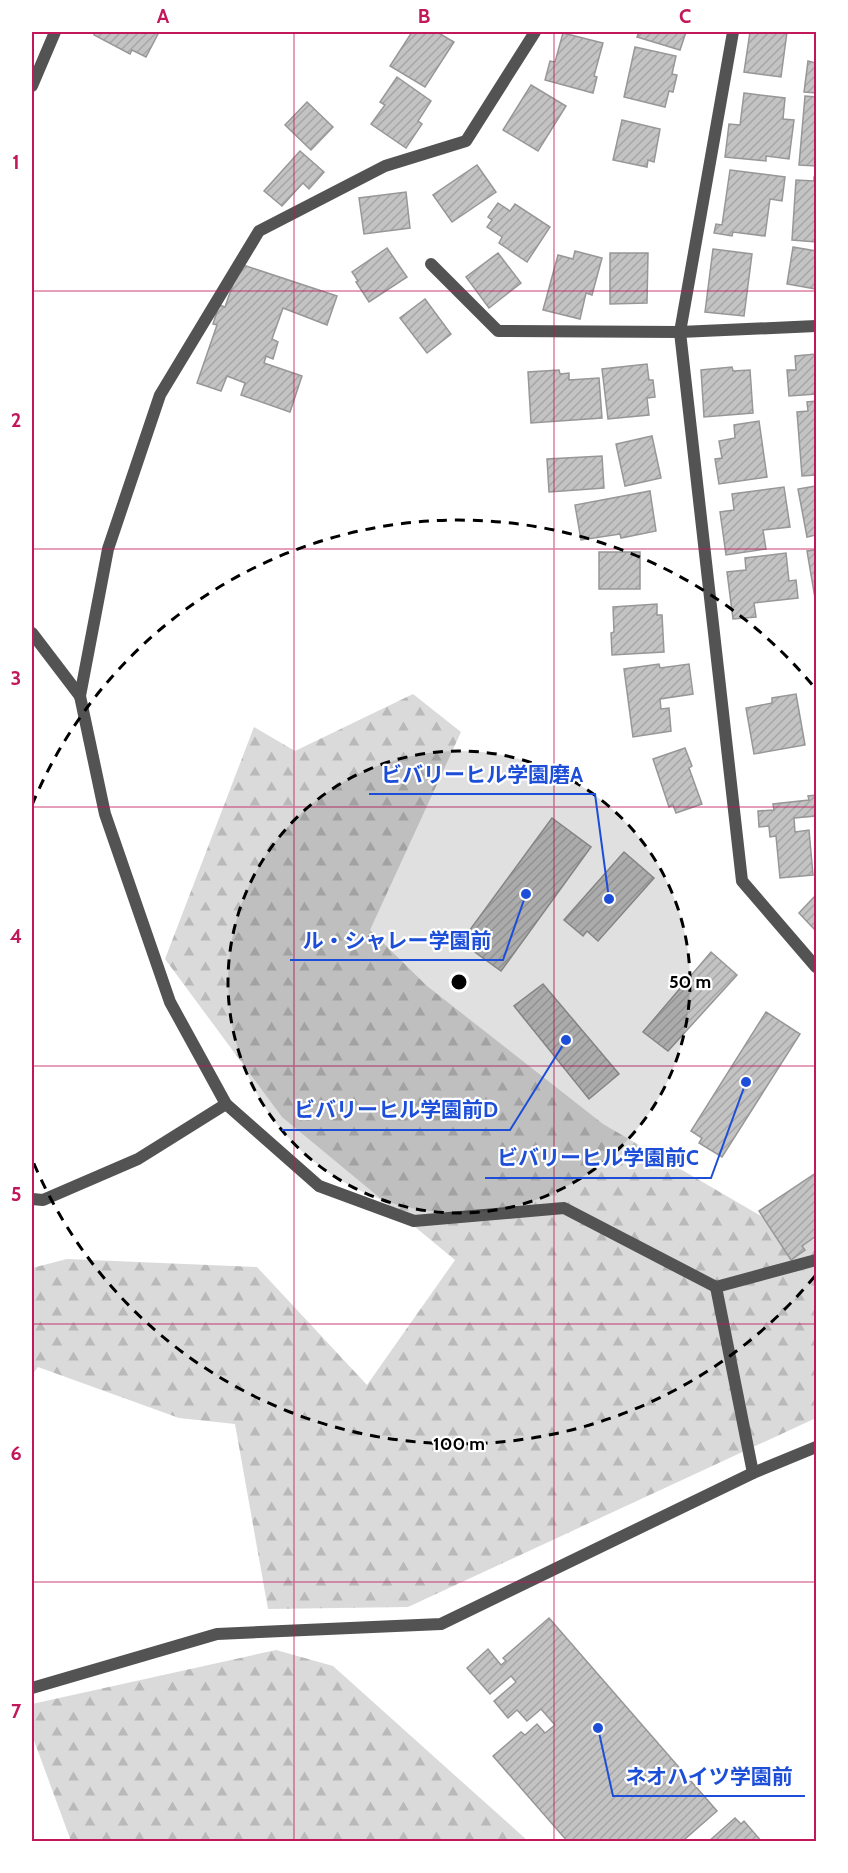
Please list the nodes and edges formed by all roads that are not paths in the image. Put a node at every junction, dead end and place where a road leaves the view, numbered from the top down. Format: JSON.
{"nodes":[{"id":1,"x":55,"y":32,"type":"edge"},
{"id":2,"x":535,"y":32,"type":"edge"},
{"id":3,"x":733,"y":32,"type":"edge"},
{"id":4,"x":32,"y":86,"type":"edge"},
{"id":5,"x":431,"y":264,"type":"dead end"},
{"id":6,"x":816,"y":326,"type":"edge"},
{"id":7,"x":680,"y":332,"type":"junction"},
{"id":8,"x":32,"y":633,"type":"edge"},
{"id":9,"x":80,"y":696,"type":"junction"},
{"id":10,"x":816,"y":967,"type":"edge"},
{"id":11,"x":226,"y":1104,"type":"junction"},
{"id":12,"x":32,"y":1198,"type":"edge"},
{"id":13,"x":816,"y":1260,"type":"edge"},
{"id":14,"x":716,"y":1287,"type":"junction"},
{"id":15,"x":816,"y":1447,"type":"edge"},
{"id":16,"x":753,"y":1473,"type":"junction"},
{"id":17,"x":32,"y":1688,"type":"edge"}],
"edges":[{"from":1,"to":4,"type":"street"},
{"from":2,"to":9,"type":"street"},
{"from":3,"to":7,"type":"street"},
{"from":5,"to":7,"type":"street"},
{"from":6,"to":7,"type":"street"},
{"from":7,"to":10,"type":"street"},
{"from":8,"to":9,"type":"street"},
{"from":9,"to":11,"type":"street"},
{"from":11,"to":12,"type":"street"},
{"from":11,"to":14,"type":"street"},
{"from":13,"to":14,"type":"street"},
{"from":14,"to":16,"type":"street"},
{"from":15,"to":16,"type":"street"},
{"from":16,"to":17,"type":"street"}]}
